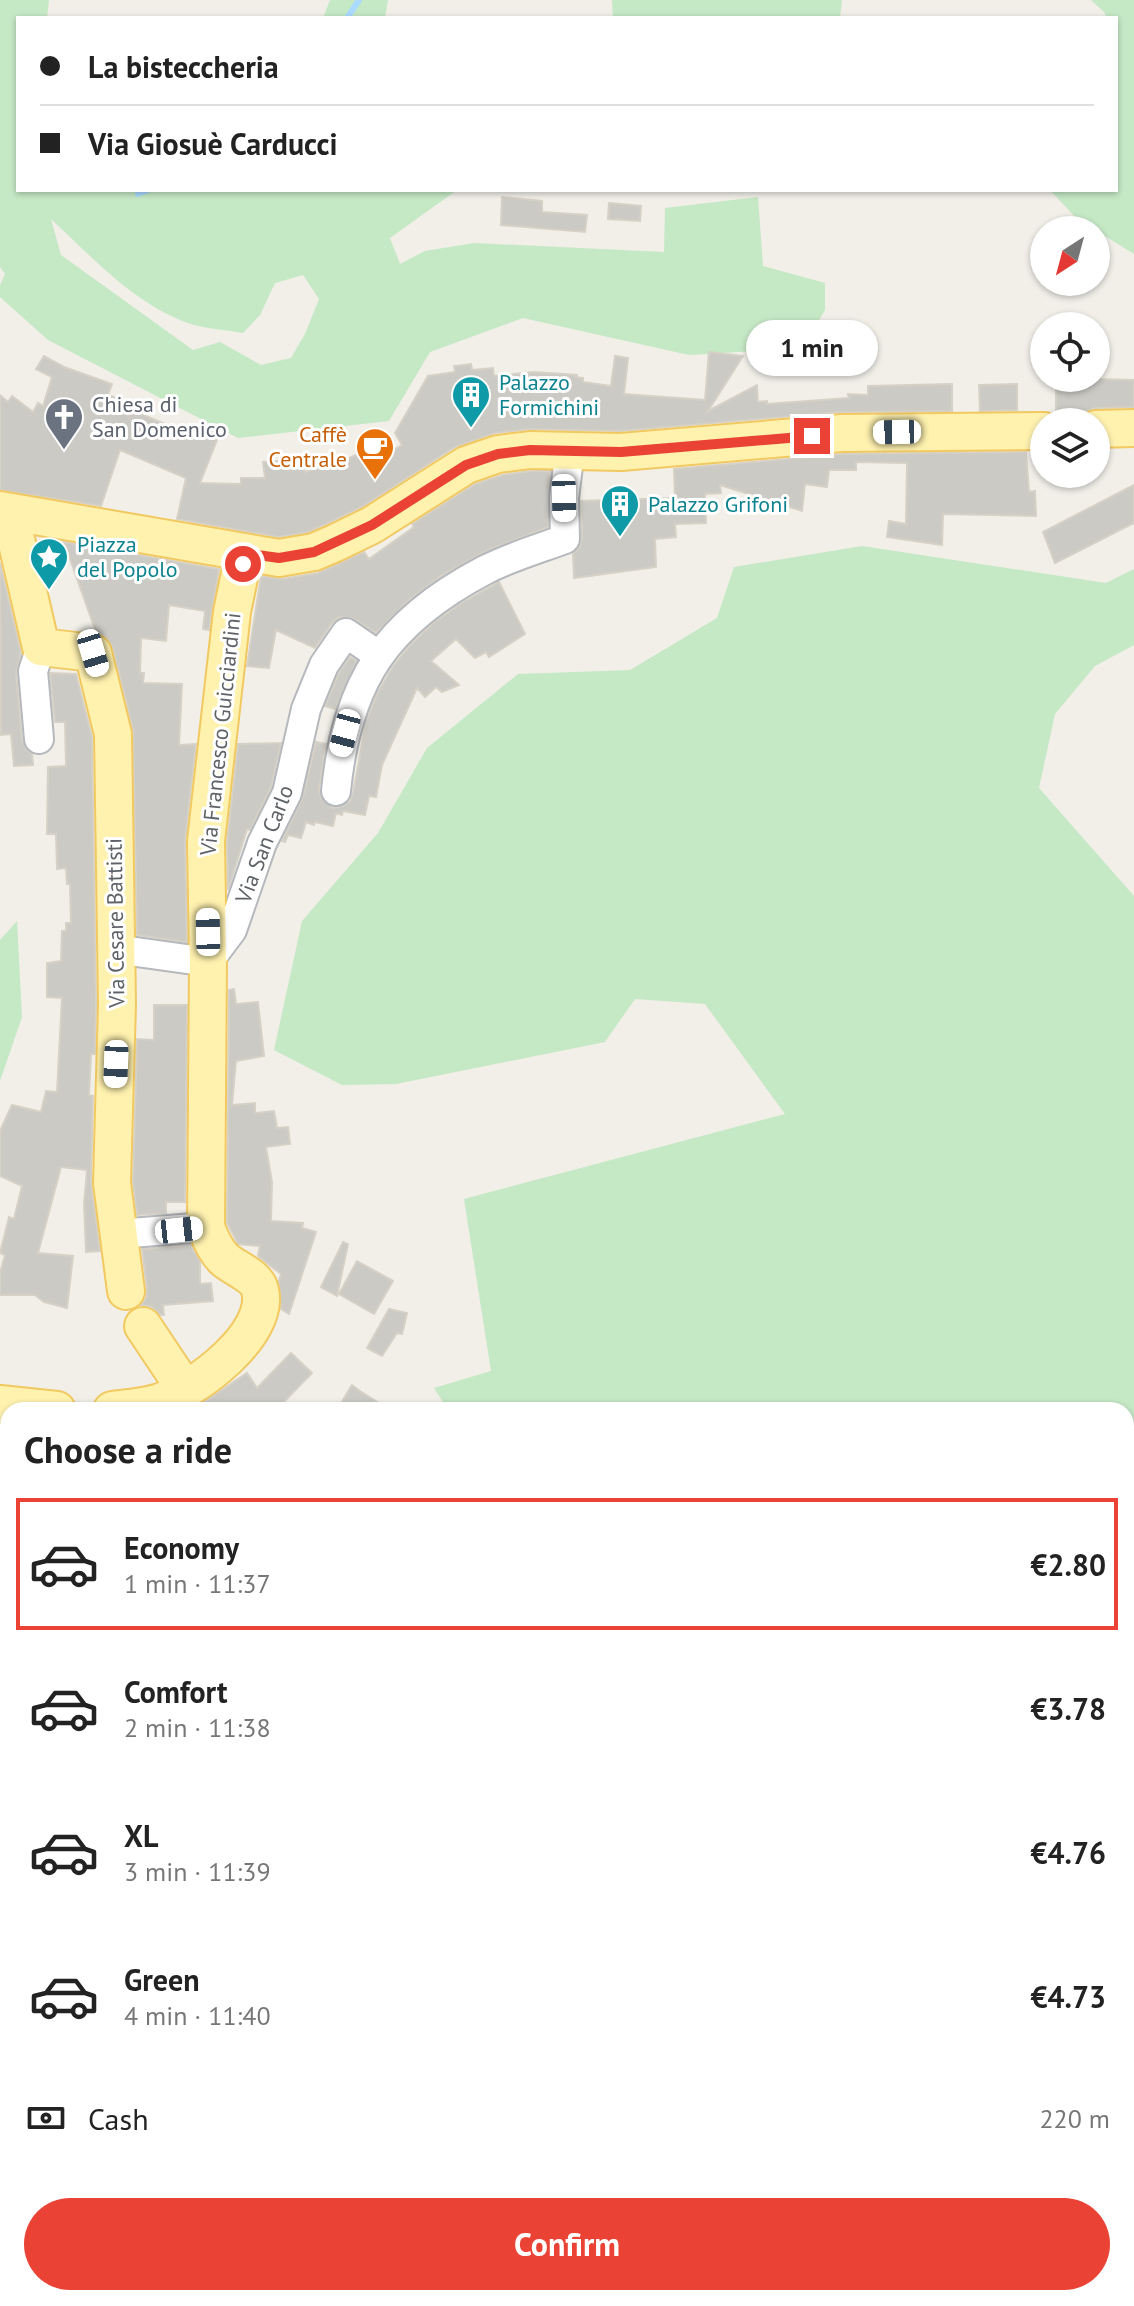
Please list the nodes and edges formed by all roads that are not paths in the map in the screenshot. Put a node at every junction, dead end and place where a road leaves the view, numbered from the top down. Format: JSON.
{"nodes":[{"id":1,"x":1134,"y":428,"type":"edge"},
{"id":2,"x":1110,"y":429,"type":"edge"},
{"id":3,"x":1030,"y":431,"type":"edge"},
{"id":4,"x":570,"y":450,"type":"junction"},
{"id":5,"x":5,"y":511,"type":"edge"},
{"id":6,"x":244,"y":553,"type":"junction"},
{"id":7,"x":41,"y":647,"type":"junction"},
{"id":8,"x":378,"y":655,"type":"junction"},
{"id":9,"x":39,"y":739,"type":"dead end"},
{"id":10,"x":336,"y":791,"type":"dead end"},
{"id":11,"x":115,"y":949,"type":"junction"},
{"id":12,"x":208,"y":962,"type":"junction"},
{"id":13,"x":206,"y":1227,"type":"junction"},
{"id":14,"x":118,"y":1234,"type":"junction"},
{"id":15,"x":126,"y":1291,"type":"dead end"},
{"id":16,"x":143,"y":1326,"type":"dead end"},
{"id":17,"x":169,"y":1401,"type":"edge"}],
"edges":[{"from":1,"to":2,"type":"main road"},
{"from":3,"to":4,"type":"main road"},
{"from":4,"to":6,"type":"main road"},
{"from":4,"to":8,"type":"street"},
{"from":5,"to":6,"type":"main road"},
{"from":5,"to":7,"type":"main road"},
{"from":6,"to":12,"type":"main road","name":"Via Francesco Guicciardini"},
{"from":7,"to":9,"type":"street"},
{"from":7,"to":11,"type":"main road","name":"Via Cesare Battisti"},
{"from":8,"to":10,"type":"street"},
{"from":8,"to":12,"type":"street","name":"Via San Carlo"},
{"from":11,"to":12,"type":"street"},
{"from":11,"to":14,"type":"main road","name":"Via Cesare Battisti"},
{"from":12,"to":13,"type":"main road","name":"Via Francesco Guicciardini"},
{"from":13,"to":14,"type":"street"},
{"from":13,"to":17,"type":"main road"},
{"from":14,"to":15,"type":"main road","name":"Via Cesare Battisti"},
{"from":16,"to":17,"type":"main road"}]}
